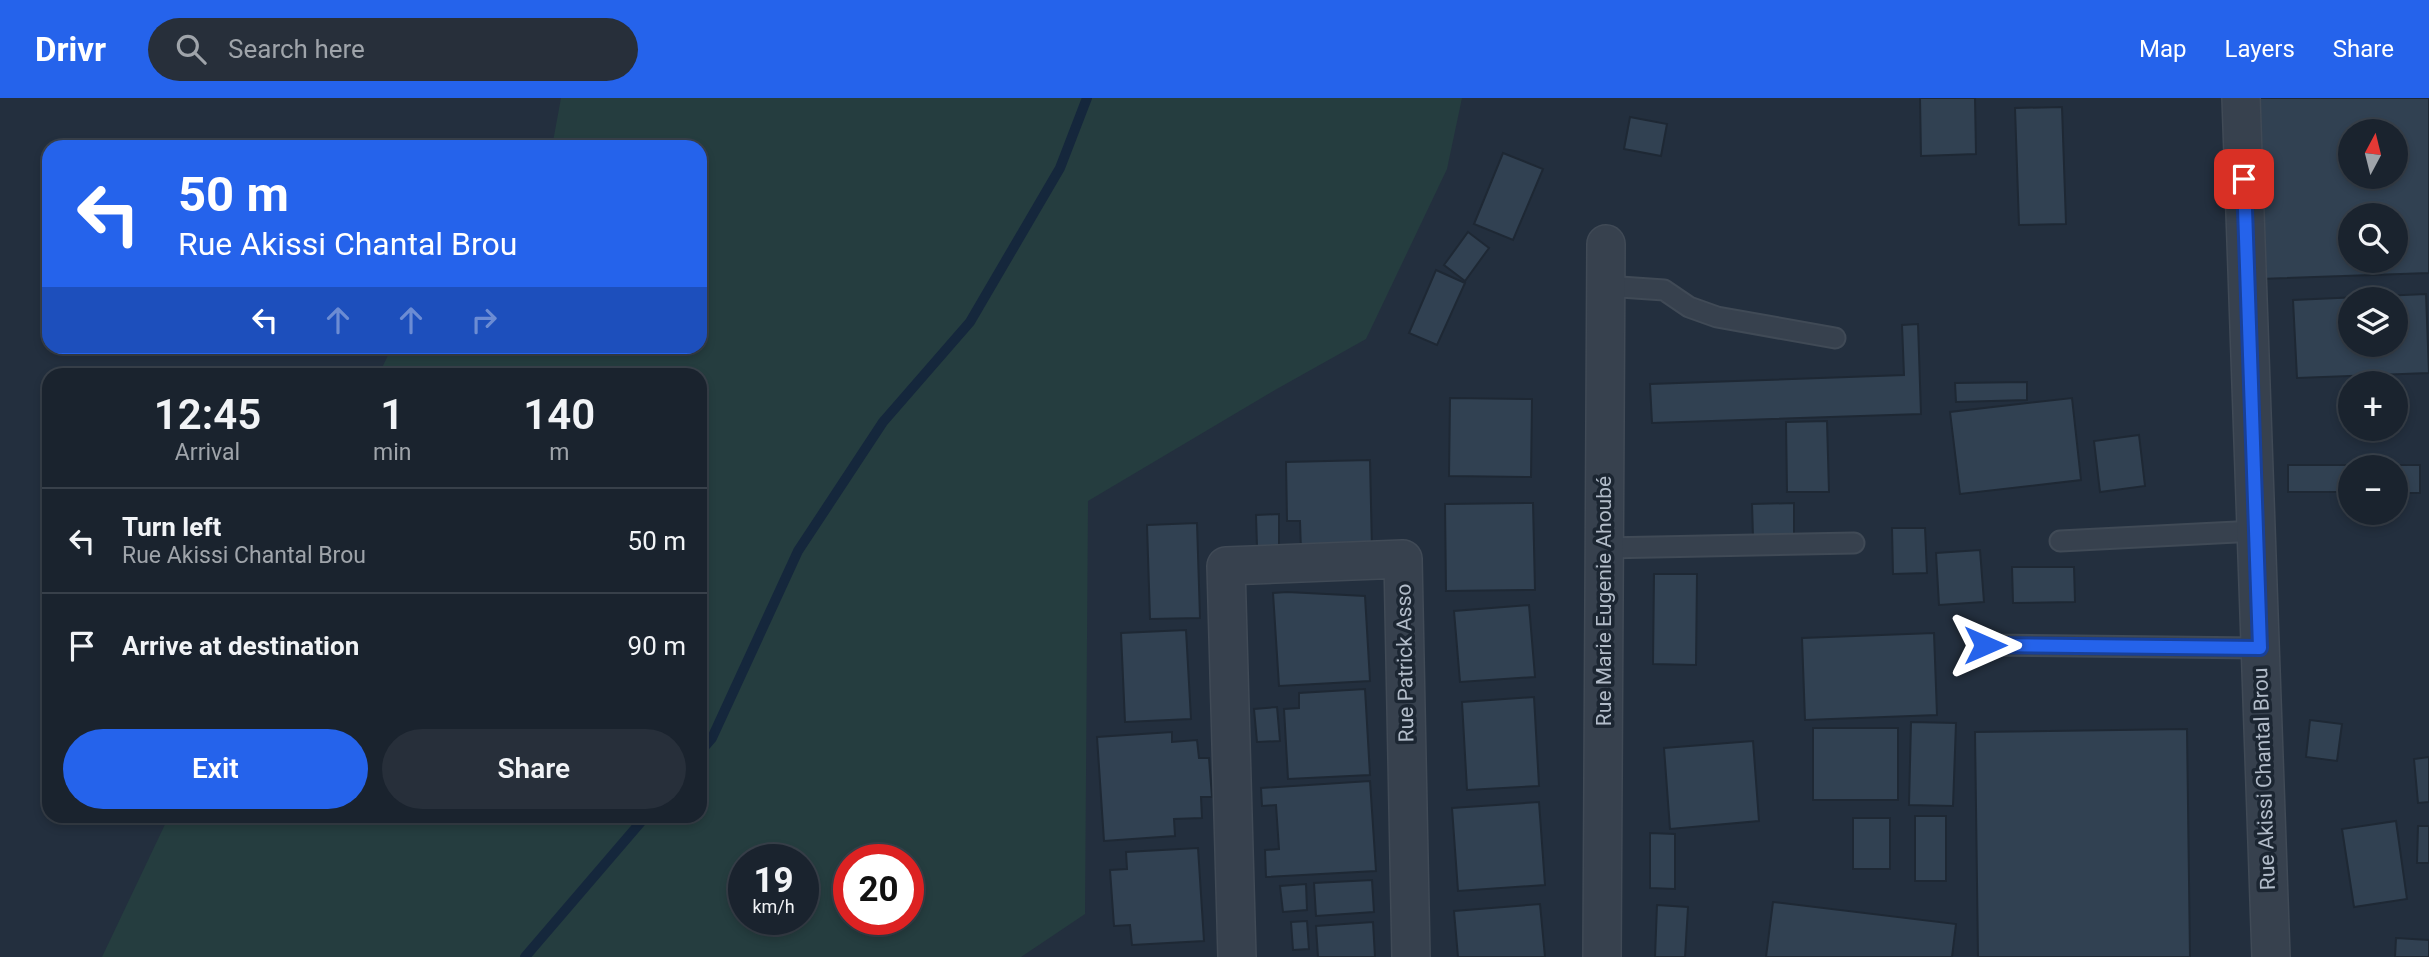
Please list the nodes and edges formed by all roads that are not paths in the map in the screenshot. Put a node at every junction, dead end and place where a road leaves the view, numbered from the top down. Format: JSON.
{"nodes":[{"id":1,"x":2241,"y":98,"type":"edge"},
{"id":2,"x":1606,"y":244,"type":"dead end"},
{"id":3,"x":1606,"y":286,"type":"junction"},
{"id":4,"x":1835,"y":338,"type":"dead end"},
{"id":5,"x":2256,"y":531,"type":"junction"},
{"id":6,"x":2060,"y":541,"type":"dead end"},
{"id":7,"x":1854,"y":543,"type":"dead end"},
{"id":8,"x":1604,"y":548,"type":"junction"},
{"id":9,"x":1985,"y":645,"type":"dead end"},
{"id":10,"x":2260,"y":648,"type":"junction"},
{"id":11,"x":1237,"y":957,"type":"edge"},
{"id":12,"x":1410,"y":957,"type":"edge"},
{"id":13,"x":1602,"y":957,"type":"edge"},
{"id":14,"x":2271,"y":957,"type":"edge"}],
"edges":[{"from":1,"to":5,"type":"street","name":"Rue Akissi Chantal Brou"},
{"from":2,"to":3,"type":"street","name":"Rue Marie Eugenie Ahoubé"},
{"from":3,"to":4,"type":"lane"},
{"from":3,"to":8,"type":"street","name":"Rue Marie Eugenie Ahoubé"},
{"from":5,"to":6,"type":"lane"},
{"from":5,"to":10,"type":"street","name":"Rue Akissi Chantal Brou"},
{"from":7,"to":8,"type":"lane"},
{"from":8,"to":13,"type":"street","name":"Rue Marie Eugenie Ahoubé"},
{"from":9,"to":10,"type":"lane"},
{"from":10,"to":14,"type":"street","name":"Rue Akissi Chantal Brou"},
{"from":11,"to":12,"type":"street","name":"Rue Patrick Asso"}]}
